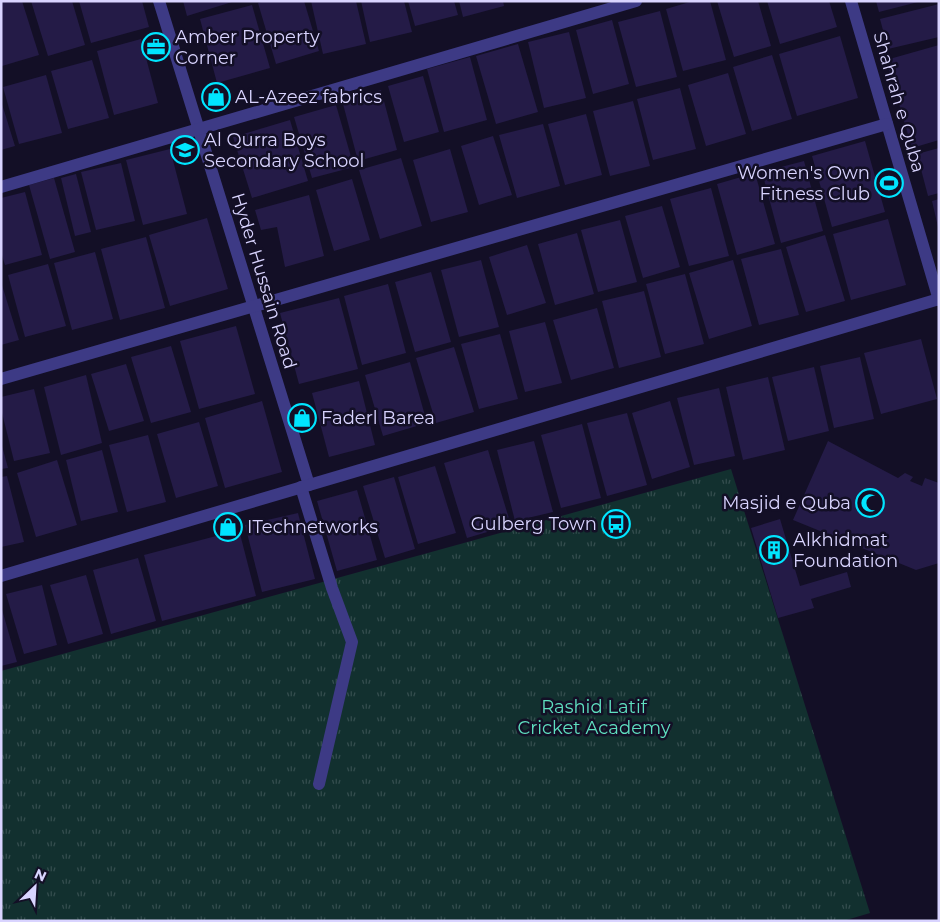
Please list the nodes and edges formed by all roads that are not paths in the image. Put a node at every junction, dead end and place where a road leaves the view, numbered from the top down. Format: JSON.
{"nodes":[{"id":1,"x":159,"y":1,"type":"edge"},
{"id":2,"x":636,"y":1,"type":"edge"},
{"id":3,"x":850,"y":1,"type":"edge"},
{"id":4,"x":887,"y":124,"type":"junction"},
{"id":5,"x":199,"y":130,"type":"junction"},
{"id":6,"x":1,"y":187,"type":"edge"},
{"id":7,"x":939,"y":299,"type":"edge"},
{"id":8,"x":253,"y":306,"type":"junction"},
{"id":9,"x":1,"y":379,"type":"edge"},
{"id":10,"x":305,"y":486,"type":"junction"},
{"id":11,"x":1,"y":576,"type":"edge"},
{"id":12,"x":319,"y":784,"type":"dead end"}],
"edges":[{"from":1,"to":5,"type":"street","name":"Hyder Hussain Road"},
{"from":2,"to":5,"type":"street"},
{"from":3,"to":4,"type":"street","name":"Shahrah e Quba"},
{"from":4,"to":7,"type":"street","name":"Shahrah e Quba"},
{"from":4,"to":8,"type":"street"},
{"from":5,"to":6,"type":"street"},
{"from":5,"to":8,"type":"street","name":"Hyder Hussain Road"},
{"from":7,"to":10,"type":"street"},
{"from":8,"to":9,"type":"street"},
{"from":8,"to":10,"type":"street","name":"Hyder Hussain Road"},
{"from":10,"to":11,"type":"street"},
{"from":10,"to":12,"type":"street","name":"Hyder Hussain Road"}]}
